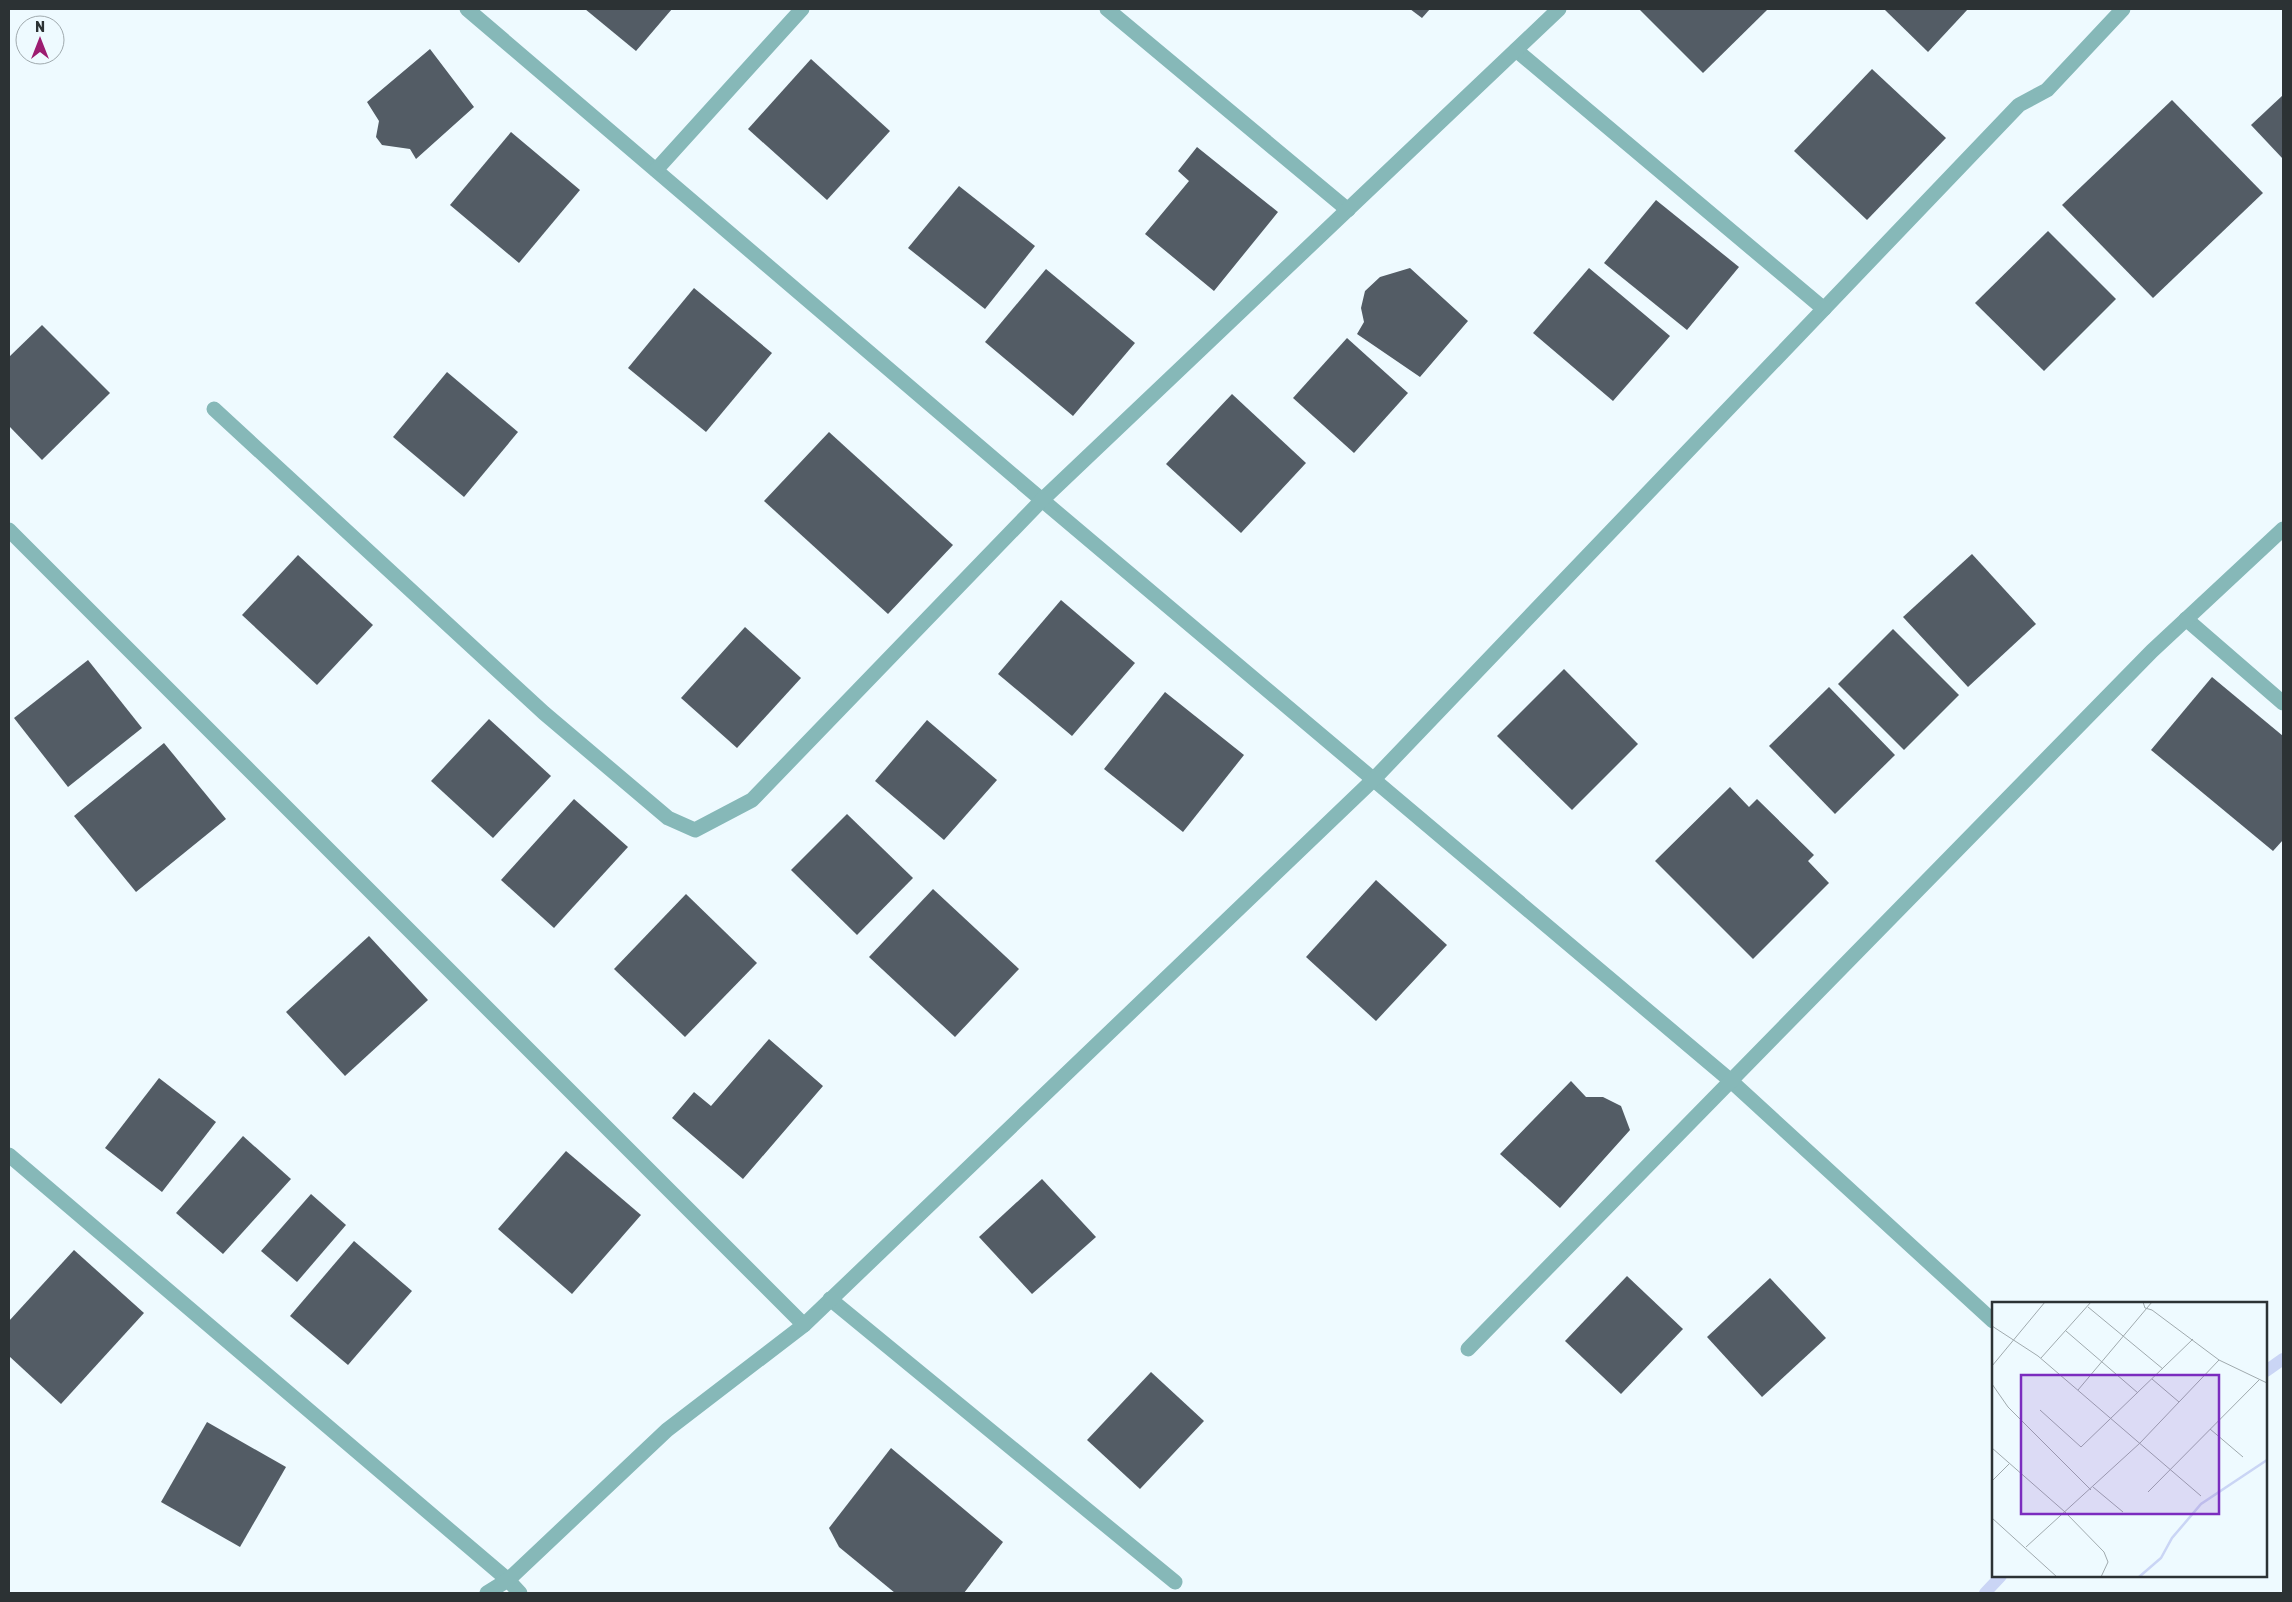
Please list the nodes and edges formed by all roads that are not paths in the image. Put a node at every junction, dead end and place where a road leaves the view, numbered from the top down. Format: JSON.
{"nodes":[{"id":1,"x":467,"y":9,"type":"edge"},
{"id":2,"x":802,"y":9,"type":"edge"},
{"id":3,"x":1108,"y":9,"type":"edge"},
{"id":4,"x":1559,"y":9,"type":"edge"},
{"id":5,"x":2123,"y":9,"type":"edge"},
{"id":6,"x":1516,"y":50,"type":"junction"},
{"id":7,"x":656,"y":170,"type":"junction"},
{"id":8,"x":1348,"y":210,"type":"junction"},
{"id":9,"x":1824,"y":309,"type":"junction"},
{"id":10,"x":214,"y":408,"type":"dead end"},
{"id":11,"x":1042,"y":500,"type":"junction"},
{"id":12,"x":2283,"y":529,"type":"edge"},
{"id":13,"x":9,"y":530,"type":"edge"},
{"id":14,"x":2186,"y":619,"type":"junction"},
{"id":15,"x":2283,"y":703,"type":"edge"},
{"id":16,"x":1373,"y":780,"type":"junction"},
{"id":17,"x":1731,"y":1081,"type":"junction"},
{"id":18,"x":9,"y":1155,"type":"edge"},
{"id":19,"x":830,"y":1299,"type":"junction"},
{"id":20,"x":1992,"y":1320,"type":"edge"},
{"id":21,"x":804,"y":1325,"type":"junction"},
{"id":22,"x":1468,"y":1349,"type":"dead end"},
{"id":23,"x":508,"y":1580,"type":"junction"},
{"id":24,"x":1175,"y":1582,"type":"dead end"},
{"id":25,"x":487,"y":1593,"type":"edge"},
{"id":26,"x":520,"y":1593,"type":"edge"}],
"edges":[{"from":1,"to":7,"type":"street"},
{"from":2,"to":7,"type":"street"},
{"from":3,"to":8,"type":"street"},
{"from":4,"to":6,"type":"street"},
{"from":5,"to":9,"type":"street"},
{"from":6,"to":8,"type":"street"},
{"from":6,"to":9,"type":"street"},
{"from":7,"to":11,"type":"street"},
{"from":8,"to":11,"type":"street"},
{"from":9,"to":16,"type":"street"},
{"from":10,"to":11,"type":"street"},
{"from":11,"to":16,"type":"street"},
{"from":12,"to":14,"type":"street"},
{"from":13,"to":21,"type":"street"},
{"from":14,"to":15,"type":"street"},
{"from":14,"to":17,"type":"street"},
{"from":16,"to":17,"type":"street"},
{"from":16,"to":19,"type":"street"},
{"from":17,"to":20,"type":"street"},
{"from":17,"to":22,"type":"street"},
{"from":18,"to":23,"type":"street"},
{"from":19,"to":21,"type":"street"},
{"from":19,"to":24,"type":"street"},
{"from":21,"to":23,"type":"street"},
{"from":23,"to":25,"type":"street"},
{"from":23,"to":26,"type":"street"}]}
